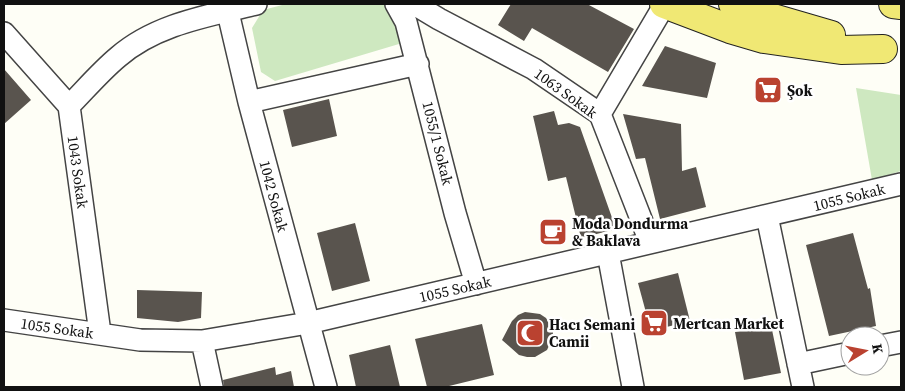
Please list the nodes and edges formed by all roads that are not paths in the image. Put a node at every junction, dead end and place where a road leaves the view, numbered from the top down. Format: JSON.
{"nodes":[{"id":1,"x":256,"y":4,"type":"edge"},
{"id":2,"x":396,"y":4,"type":"edge"},
{"id":3,"x":414,"y":4,"type":"edge"},
{"id":4,"x":664,"y":4,"type":"edge"},
{"id":5,"x":733,"y":4,"type":"edge"},
{"id":6,"x":893,"y":4,"type":"edge"},
{"id":7,"x":901,"y":5,"type":"edge"},
{"id":8,"x":226,"y":7,"type":"edge"},
{"id":9,"x":4,"y":33,"type":"edge"},
{"id":10,"x":892,"y":51,"type":"edge"},
{"id":11,"x":418,"y":64,"type":"junction"},
{"id":12,"x":249,"y":102,"type":"junction"},
{"id":13,"x":68,"y":106,"type":"junction"},
{"id":14,"x":600,"y":114,"type":"junction"},
{"id":15,"x":901,"y":184,"type":"edge"},
{"id":16,"x":767,"y":216,"type":"junction"},
{"id":17,"x":650,"y":242,"type":"junction"},
{"id":18,"x":608,"y":253,"type":"junction"},
{"id":19,"x":476,"y":284,"type":"junction"},
{"id":20,"x":4,"y":320,"type":"edge"},
{"id":21,"x":308,"y":323,"type":"junction"},
{"id":22,"x":100,"y":333,"type":"junction"},
{"id":23,"x":202,"y":342,"type":"junction"},
{"id":24,"x":840,"y":355,"type":"edge"},
{"id":25,"x":798,"y":364,"type":"junction"},
{"id":26,"x":212,"y":387,"type":"edge"},
{"id":27,"x":326,"y":387,"type":"edge"},
{"id":28,"x":633,"y":387,"type":"edge"},
{"id":29,"x":803,"y":387,"type":"edge"}],
"edges":[{"from":1,"to":8,"type":"street"},
{"from":2,"to":11,"type":"street","name":"1055/1 Sokak"},
{"from":3,"to":14,"type":"street","name":"1063 Sokak"},
{"from":4,"to":10,"type":"main road"},
{"from":4,"to":14,"type":"street"},
{"from":5,"to":10,"type":"main road"},
{"from":6,"to":7,"type":"main road"},
{"from":8,"to":12,"type":"street","name":"1042 Sokak"},
{"from":8,"to":13,"type":"street"},
{"from":9,"to":13,"type":"street"},
{"from":11,"to":12,"type":"street"},
{"from":11,"to":19,"type":"street","name":"1055/1 Sokak"},
{"from":12,"to":21,"type":"street","name":"1042 Sokak"},
{"from":13,"to":22,"type":"street","name":"1043 Sokak"},
{"from":14,"to":17,"type":"street","name":"1063 Sokak"},
{"from":15,"to":16,"type":"street","name":"1055 Sokak"},
{"from":16,"to":17,"type":"street","name":"1055 Sokak"},
{"from":16,"to":25,"type":"street"},
{"from":17,"to":18,"type":"street","name":"1055 Sokak"},
{"from":18,"to":19,"type":"street","name":"1055 Sokak"},
{"from":18,"to":28,"type":"street"},
{"from":19,"to":21,"type":"street","name":"1055 Sokak"},
{"from":20,"to":22,"type":"street","name":"1055 Sokak"},
{"from":21,"to":23,"type":"street","name":"1055 Sokak"},
{"from":21,"to":27,"type":"street","name":"1042 Sokak"},
{"from":22,"to":23,"type":"street","name":"1055 Sokak"},
{"from":23,"to":26,"type":"street"},
{"from":24,"to":25,"type":"street"},
{"from":25,"to":29,"type":"street"}]}
